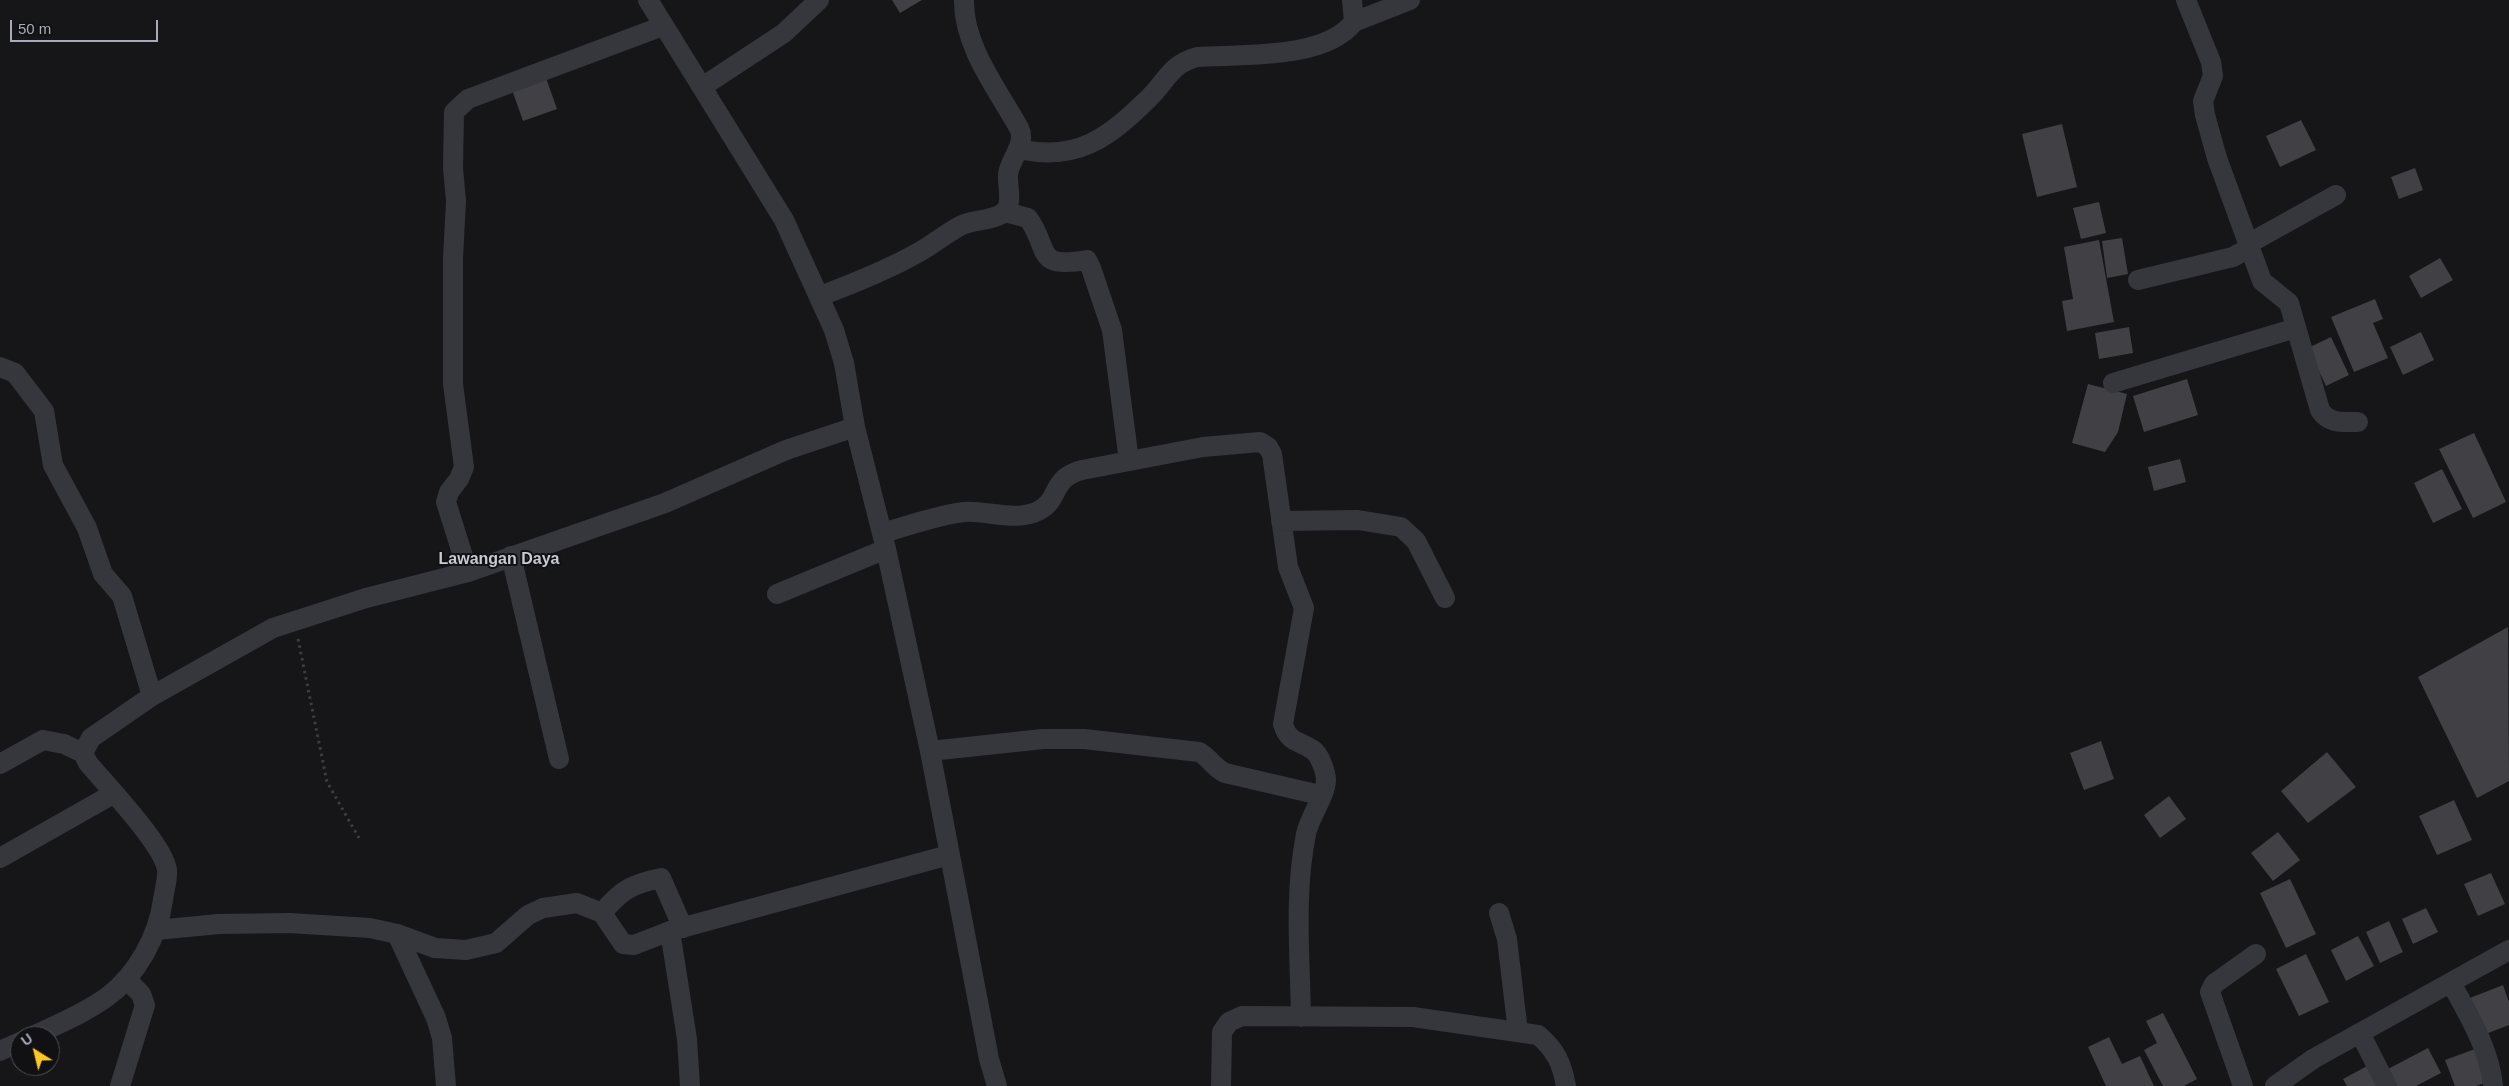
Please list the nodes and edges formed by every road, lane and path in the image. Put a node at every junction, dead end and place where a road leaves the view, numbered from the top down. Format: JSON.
{"nodes":[{"id":1,"x":648,"y":0,"type":"edge"},
{"id":2,"x":819,"y":0,"type":"edge"},
{"id":3,"x":964,"y":0,"type":"edge"},
{"id":4,"x":1352,"y":0,"type":"edge"},
{"id":5,"x":1410,"y":0,"type":"edge"},
{"id":6,"x":2186,"y":0,"type":"edge"},
{"id":7,"x":1354,"y":22,"type":"junction"},
{"id":8,"x":663,"y":26,"type":"junction"},
{"id":9,"x":702,"y":87,"type":"junction"},
{"id":10,"x":1019,"y":149,"type":"junction"},
{"id":11,"x":2336,"y":195,"type":"dead end"},
{"id":12,"x":1005,"y":212,"type":"junction"},
{"id":13,"x":2248,"y":246,"type":"junction"},
{"id":14,"x":2138,"y":280,"type":"dead end"},
{"id":15,"x":820,"y":296,"type":"junction"},
{"id":16,"x":2296,"y":328,"type":"junction"},
{"id":17,"x":0,"y":367,"type":"edge"},
{"id":18,"x":2113,"y":383,"type":"dead end"},
{"id":19,"x":2358,"y":422,"type":"dead end"},
{"id":20,"x":855,"y":427,"type":"junction"},
{"id":21,"x":1129,"y":461,"type":"junction"},
{"id":22,"x":1281,"y":521,"type":"junction"},
{"id":23,"x":884,"y":541,"type":"junction"},
{"id":24,"x":511,"y":556,"type":"junction"},
{"id":25,"x":468,"y":572,"type":"junction"},
{"id":26,"x":777,"y":594,"type":"dead end"},
{"id":27,"x":1445,"y":598,"type":"dead end"},
{"id":28,"x":295,"y":621,"type":"junction"},
{"id":29,"x":152,"y":696,"type":"junction"},
{"id":30,"x":930,"y":751,"type":"junction"},
{"id":31,"x":83,"y":753,"type":"junction"},
{"id":32,"x":560,"y":759,"type":"dead end"},
{"id":33,"x":0,"y":764,"type":"edge"},
{"id":34,"x":113,"y":794,"type":"junction"},
{"id":35,"x":1320,"y":795,"type":"junction"},
{"id":36,"x":359,"y":838,"type":"dead end"},
{"id":37,"x":949,"y":855,"type":"junction"},
{"id":38,"x":0,"y":858,"type":"edge"},
{"id":39,"x":602,"y":913,"type":"junction"},
{"id":40,"x":1500,"y":913,"type":"dead end"},
{"id":41,"x":156,"y":930,"type":"junction"},
{"id":42,"x":677,"y":930,"type":"junction"},
{"id":43,"x":398,"y":934,"type":"junction"},
{"id":44,"x":2509,"y":950,"type":"edge"},
{"id":45,"x":2256,"y":954,"type":"dead end"},
{"id":46,"x":126,"y":979,"type":"junction"},
{"id":47,"x":2451,"y":983,"type":"junction"},
{"id":48,"x":1301,"y":1017,"type":"junction"},
{"id":49,"x":54,"y":1026,"type":"edge"},
{"id":50,"x":1518,"y":1032,"type":"junction"},
{"id":51,"x":2360,"y":1033,"type":"junction"},
{"id":52,"x":120,"y":1086,"type":"edge"},
{"id":53,"x":446,"y":1086,"type":"edge"},
{"id":54,"x":690,"y":1086,"type":"edge"},
{"id":55,"x":997,"y":1086,"type":"edge"},
{"id":56,"x":1221,"y":1086,"type":"edge"},
{"id":57,"x":1566,"y":1086,"type":"edge"},
{"id":58,"x":2243,"y":1086,"type":"edge"},
{"id":59,"x":2275,"y":1086,"type":"edge"},
{"id":60,"x":2388,"y":1086,"type":"edge"},
{"id":61,"x":2493,"y":1086,"type":"edge"}],
"edges":[{"from":1,"to":8,"type":"street"},
{"from":2,"to":9,"type":"street"},
{"from":3,"to":10,"type":"street"},
{"from":4,"to":7,"type":"street"},
{"from":5,"to":7,"type":"street"},
{"from":6,"to":13,"type":"street"},
{"from":7,"to":10,"type":"street"},
{"from":8,"to":9,"type":"street"},
{"from":8,"to":25,"type":"street"},
{"from":9,"to":15,"type":"street"},
{"from":10,"to":12,"type":"street"},
{"from":11,"to":13,"type":"street"},
{"from":12,"to":15,"type":"street"},
{"from":12,"to":21,"type":"street"},
{"from":13,"to":14,"type":"street"},
{"from":13,"to":16,"type":"street"},
{"from":15,"to":20,"type":"street"},
{"from":16,"to":18,"type":"street"},
{"from":16,"to":19,"type":"street"},
{"from":17,"to":29,"type":"street"},
{"from":20,"to":23,"type":"street"},
{"from":20,"to":24,"type":"street"},
{"from":21,"to":22,"type":"street"},
{"from":21,"to":23,"type":"street"},
{"from":22,"to":27,"type":"street"},
{"from":22,"to":35,"type":"street"},
{"from":23,"to":26,"type":"street"},
{"from":23,"to":30,"type":"street"},
{"from":24,"to":25,"type":"street"},
{"from":24,"to":32,"type":"street"},
{"from":25,"to":28,"type":"street"},
{"from":28,"to":29,"type":"street"},
{"from":28,"to":36,"type":"path"},
{"from":29,"to":31,"type":"street"},
{"from":30,"to":35,"type":"street"},
{"from":30,"to":37,"type":"street"},
{"from":31,"to":33,"type":"street"},
{"from":31,"to":34,"type":"street"},
{"from":34,"to":38,"type":"street"},
{"from":34,"to":41,"type":"street"},
{"from":35,"to":48,"type":"street"},
{"from":37,"to":42,"type":"street"},
{"from":37,"to":55,"type":"street"},
{"from":39,"to":42,"type":"street"},
{"from":39,"to":42,"type":"street"},
{"from":39,"to":43,"type":"street"},
{"from":40,"to":50,"type":"street"},
{"from":41,"to":43,"type":"street"},
{"from":41,"to":46,"type":"street"},
{"from":42,"to":54,"type":"street"},
{"from":43,"to":53,"type":"street"},
{"from":44,"to":47,"type":"street"},
{"from":45,"to":58,"type":"street"},
{"from":46,"to":49,"type":"street"},
{"from":46,"to":52,"type":"street"},
{"from":47,"to":51,"type":"street"},
{"from":47,"to":61,"type":"street"},
{"from":48,"to":50,"type":"street"},
{"from":48,"to":56,"type":"street"},
{"from":50,"to":57,"type":"street"},
{"from":51,"to":59,"type":"street"},
{"from":51,"to":60,"type":"street"}]}
